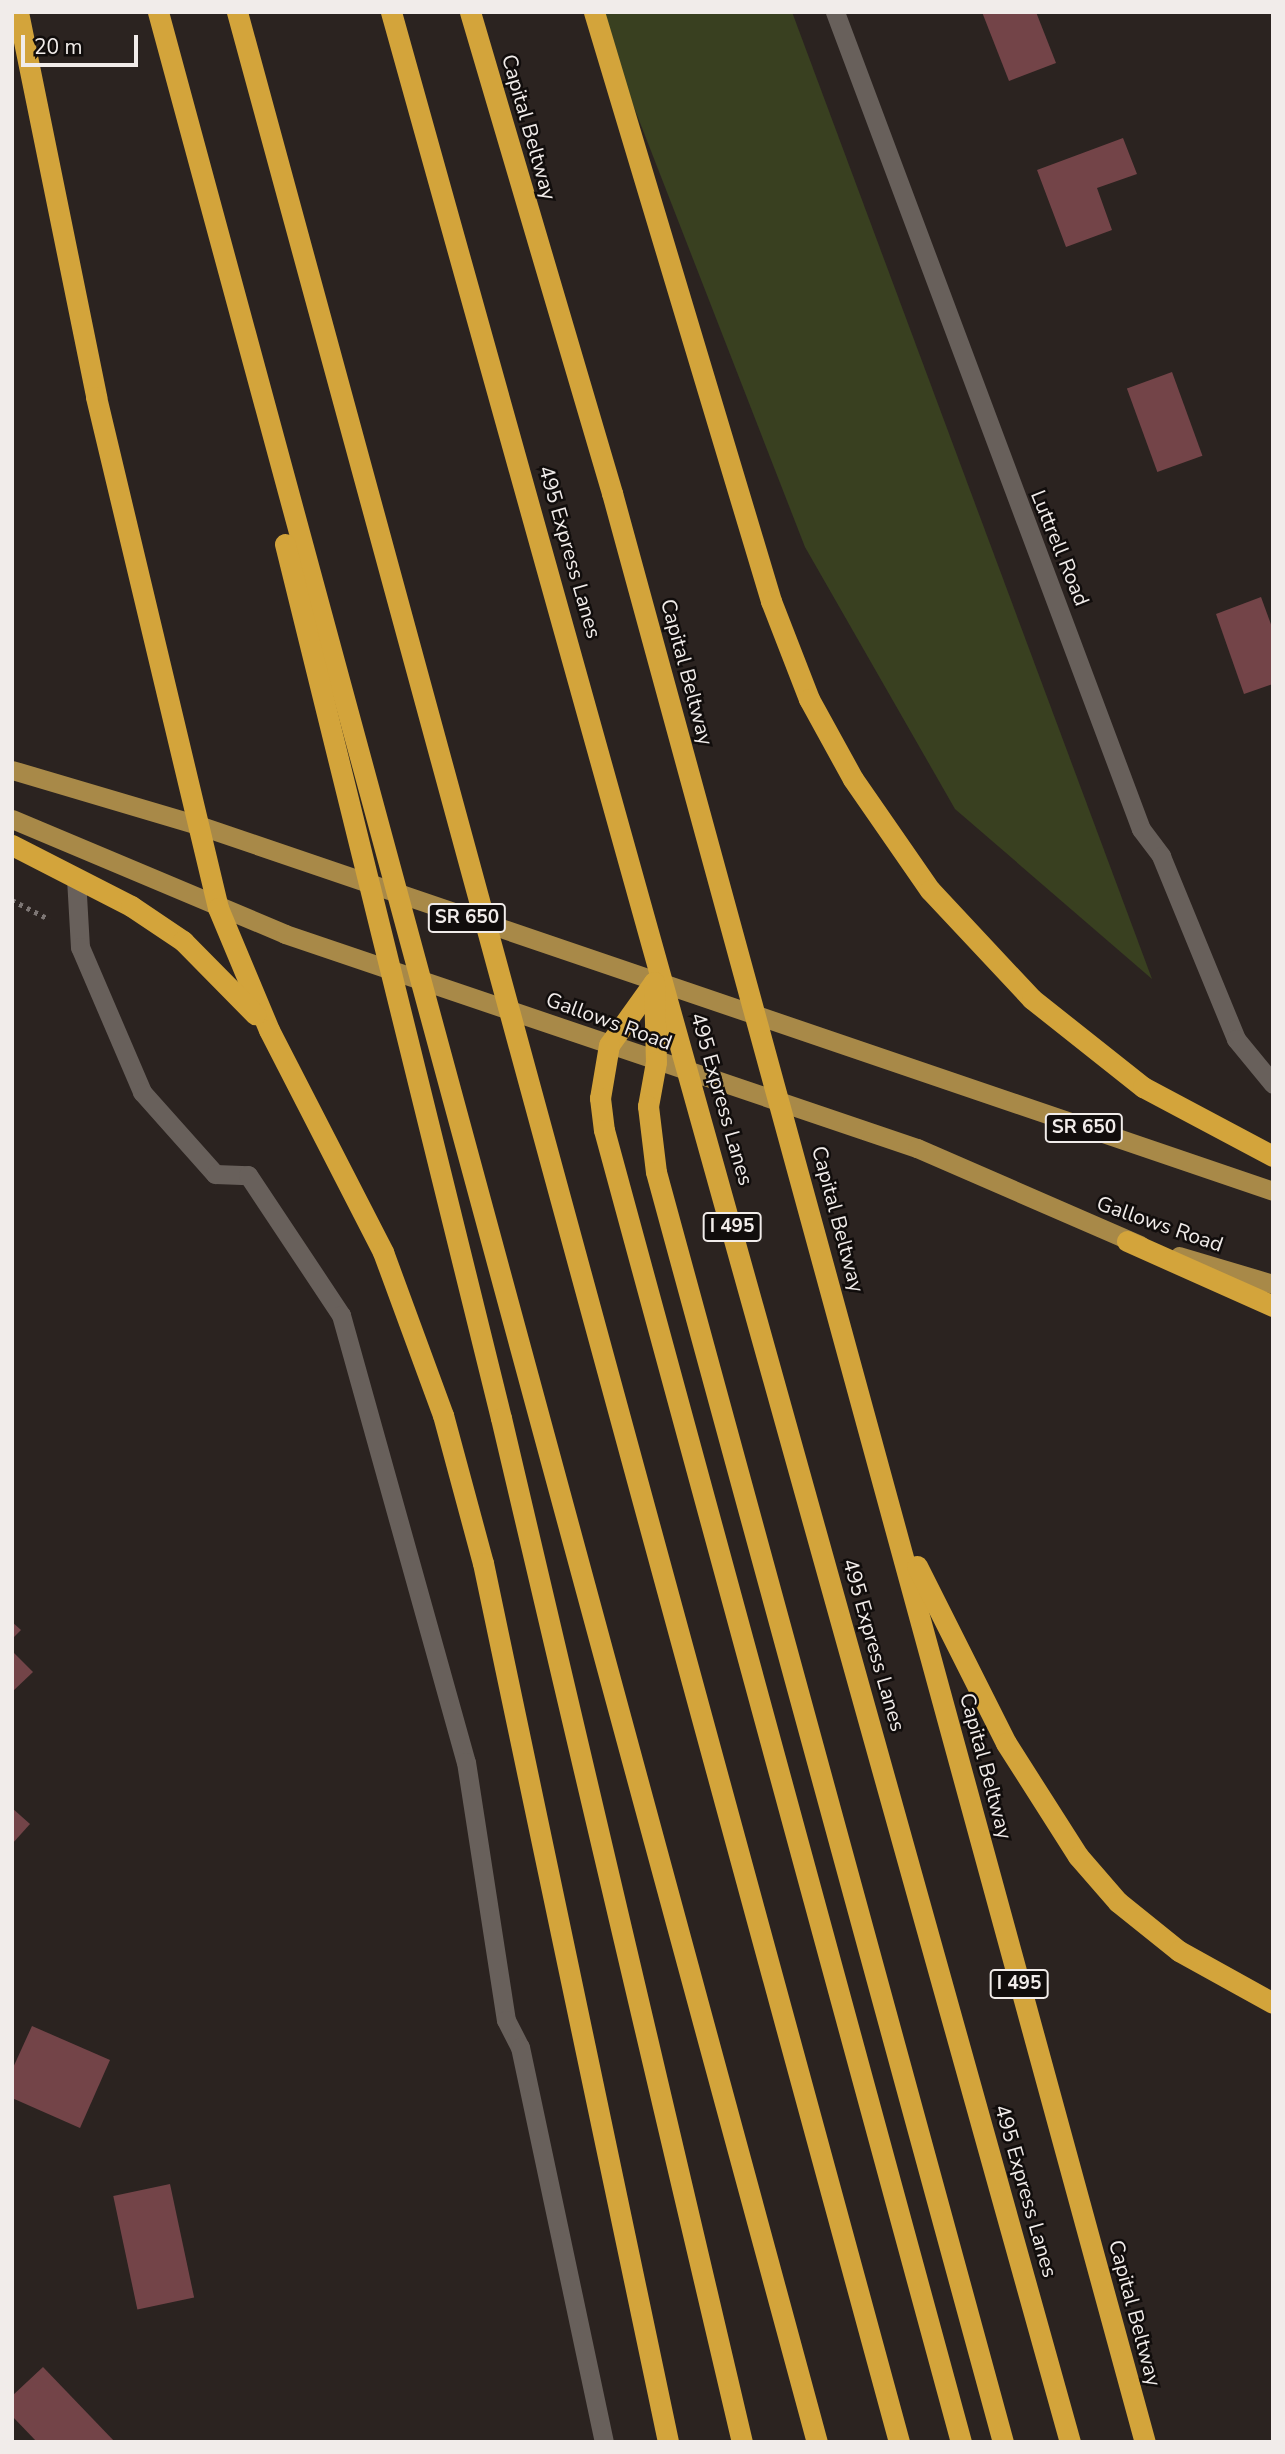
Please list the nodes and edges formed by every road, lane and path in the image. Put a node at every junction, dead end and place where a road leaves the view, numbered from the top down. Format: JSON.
{"nodes":[{"id":1,"x":18,"y":12,"type":"edge"},
{"id":2,"x":158,"y":12,"type":"edge"},
{"id":3,"x":237,"y":12,"type":"edge"},
{"id":4,"x":391,"y":12,"type":"edge"},
{"id":5,"x":470,"y":12,"type":"edge"},
{"id":6,"x":594,"y":12,"type":"edge"},
{"id":7,"x":835,"y":12,"type":"edge"},
{"id":8,"x":194,"y":154,"type":"junction"},
{"id":9,"x":12,"y":770,"type":"edge"},
{"id":10,"x":12,"y":819,"type":"edge"},
{"id":11,"x":201,"y":825,"type":"junction"},
{"id":12,"x":12,"y":845,"type":"edge"},
{"id":13,"x":76,"y":878,"type":"junction"},
{"id":14,"x":218,"y":908,"type":"junction"},
{"id":15,"x":654,"y":982,"type":"junction"},
{"id":16,"x":269,"y":1030,"type":"junction"},
{"id":17,"x":609,"y":1045,"type":"junction"},
{"id":18,"x":656,"y":1062,"type":"junction"},
{"id":19,"x":1273,"y":1084,"type":"edge"},
{"id":20,"x":1273,"y":1156,"type":"edge"},
{"id":21,"x":1273,"y":1191,"type":"edge"},
{"id":22,"x":1127,"y":1241,"type":"junction"},
{"id":23,"x":1273,"y":1284,"type":"edge"},
{"id":24,"x":1273,"y":1306,"type":"edge"},
{"id":25,"x":896,"y":1526,"type":"junction"},
{"id":26,"x":1273,"y":2003,"type":"edge"},
{"id":27,"x":604,"y":2442,"type":"edge"},
{"id":28,"x":668,"y":2442,"type":"edge"},
{"id":29,"x":742,"y":2442,"type":"edge"},
{"id":30,"x":817,"y":2442,"type":"edge"},
{"id":31,"x":899,"y":2442,"type":"edge"},
{"id":32,"x":961,"y":2442,"type":"edge"},
{"id":33,"x":1003,"y":2442,"type":"edge"},
{"id":34,"x":1070,"y":2442,"type":"edge"},
{"id":35,"x":1145,"y":2442,"type":"edge"}],
"edges":[{"from":1,"to":11,"type":"highway"},
{"from":2,"to":8,"type":"highway"},
{"from":3,"to":31,"type":"highway"},
{"from":4,"to":34,"type":"highway","name":"495 Express Lanes","number":"I 495"},
{"from":5,"to":25,"type":"highway","name":"Capital Beltway","number":"I 495"},
{"from":6,"to":20,"type":"highway"},
{"from":7,"to":19,"type":"street","name":"Luttrell Road"},
{"from":8,"to":29,"type":"highway"},
{"from":8,"to":30,"type":"highway"},
{"from":9,"to":11,"type":"main road","number":"SR 650"},
{"from":10,"to":14,"type":"main road","name":"Gallows Road"},
{"from":11,"to":14,"type":"highway"},
{"from":11,"to":15,"type":"main road","number":"SR 650"},
{"from":12,"to":13,"type":"highway"},
{"from":13,"to":16,"type":"highway"},
{"from":13,"to":27,"type":"street"},
{"from":14,"to":16,"type":"highway"},
{"from":14,"to":17,"type":"main road","name":"Gallows Road"},
{"from":15,"to":17,"type":"highway"},
{"from":15,"to":18,"type":"highway"},
{"from":15,"to":21,"type":"main road","number":"SR 650"},
{"from":16,"to":28,"type":"highway"},
{"from":17,"to":18,"type":"main road","name":"Gallows Road"},
{"from":17,"to":32,"type":"highway"},
{"from":18,"to":22,"type":"main road","name":"Gallows Road"},
{"from":18,"to":33,"type":"highway"},
{"from":22,"to":23,"type":"main road","name":"Gallows Road"},
{"from":22,"to":24,"type":"highway"},
{"from":25,"to":26,"type":"highway"},
{"from":25,"to":35,"type":"highway","name":"Capital Beltway","number":"I 495"}]}
